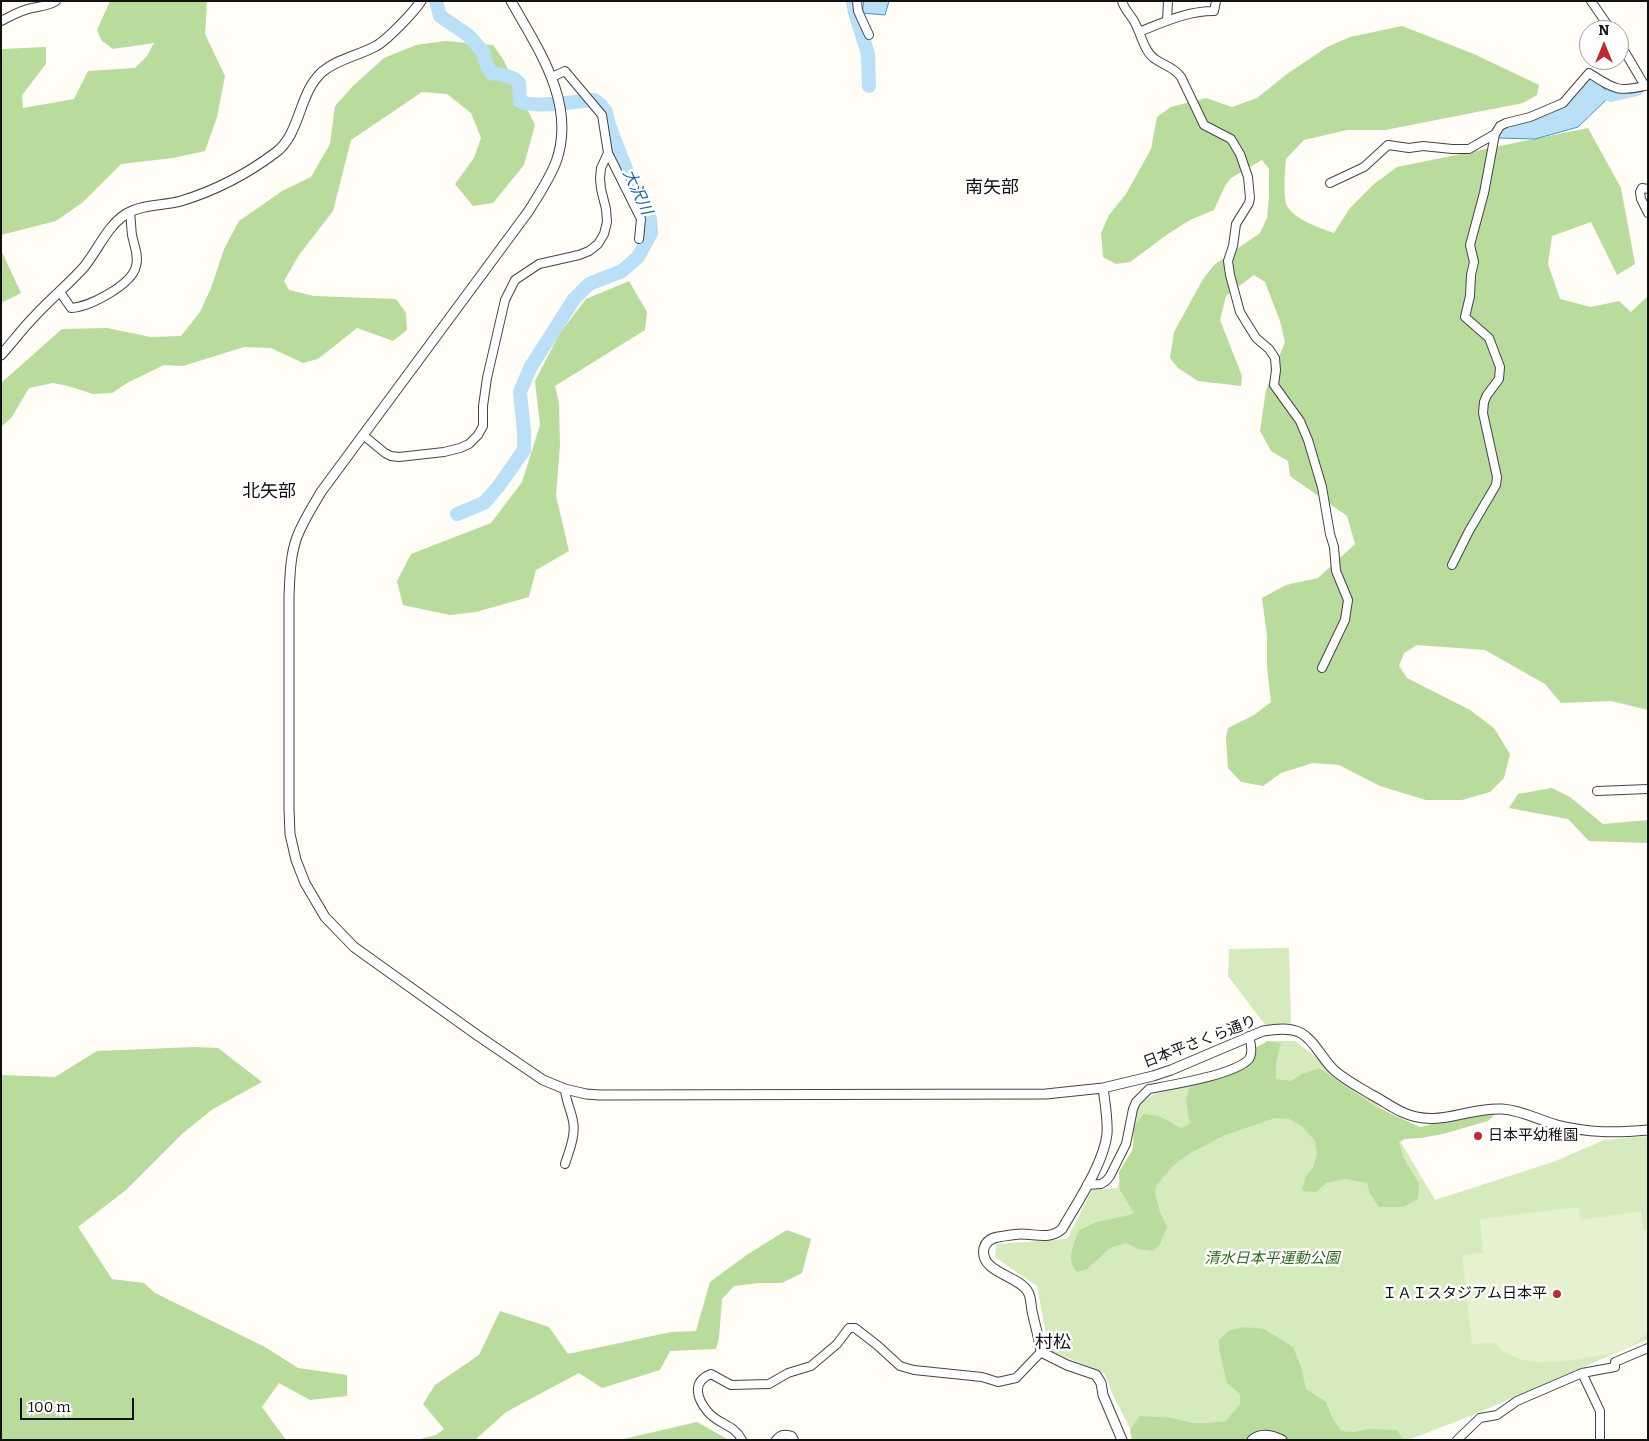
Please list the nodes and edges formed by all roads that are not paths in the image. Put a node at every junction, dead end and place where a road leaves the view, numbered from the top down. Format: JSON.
{"nodes":[{"id":1,"x":56,"y":1,"type":"edge"},
{"id":2,"x":421,"y":1,"type":"edge"},
{"id":3,"x":511,"y":1,"type":"edge"},
{"id":4,"x":857,"y":1,"type":"edge"},
{"id":5,"x":1122,"y":1,"type":"edge"},
{"id":6,"x":1168,"y":1,"type":"edge"},
{"id":7,"x":1216,"y":1,"type":"edge"},
{"id":8,"x":1591,"y":1,"type":"edge"},
{"id":9,"x":1167,"y":20,"type":"junction"},
{"id":10,"x":1604,"y":20,"type":"edge"},
{"id":11,"x":1,"y":21,"type":"edge"},
{"id":12,"x":1139,"y":32,"type":"junction"},
{"id":13,"x":869,"y":35,"type":"dead end"},
{"id":14,"x":1629,"y":58,"type":"edge"},
{"id":15,"x":552,"y":77,"type":"junction"},
{"id":16,"x":1646,"y":85,"type":"edge"},
{"id":17,"x":1495,"y":134,"type":"junction"},
{"id":18,"x":608,"y":153,"type":"junction"},
{"id":19,"x":1330,"y":183,"type":"dead end"},
{"id":20,"x":1648,"y":189,"type":"edge"},
{"id":21,"x":130,"y":212,"type":"junction"},
{"id":22,"x":1648,"y":213,"type":"edge"},
{"id":23,"x":639,"y":239,"type":"dead end"},
{"id":24,"x":60,"y":292,"type":"junction"},
{"id":25,"x":1,"y":355,"type":"edge"},
{"id":26,"x":363,"y":435,"type":"junction"},
{"id":27,"x":1452,"y":565,"type":"dead end"},
{"id":28,"x":1322,"y":668,"type":"dead end"},
{"id":29,"x":1648,"y":789,"type":"edge"},
{"id":30,"x":1597,"y":791,"type":"dead end"},
{"id":31,"x":1249,"y":1036,"type":"junction"},
{"id":32,"x":1103,"y":1088,"type":"junction"},
{"id":33,"x":565,"y":1090,"type":"junction"},
{"id":34,"x":1648,"y":1130,"type":"edge"},
{"id":35,"x":566,"y":1164,"type":"dead end"},
{"id":36,"x":1087,"y":1185,"type":"junction"},
{"id":37,"x":1648,"y":1348,"type":"edge"},
{"id":38,"x":1042,"y":1352,"type":"junction"},
{"id":39,"x":1582,"y":1373,"type":"junction"},
{"id":40,"x":742,"y":1440,"type":"edge"},
{"id":41,"x":776,"y":1440,"type":"edge"},
{"id":42,"x":794,"y":1440,"type":"edge"},
{"id":43,"x":1122,"y":1440,"type":"edge"},
{"id":44,"x":1252,"y":1440,"type":"edge"},
{"id":45,"x":1282,"y":1440,"type":"edge"},
{"id":46,"x":1457,"y":1440,"type":"edge"},
{"id":47,"x":1600,"y":1440,"type":"edge"}],
"edges":[{"from":1,"to":11,"type":"street"},
{"from":2,"to":21,"type":"street"},
{"from":3,"to":15,"type":"street","name":"日本平さくら通り"},
{"from":4,"to":13,"type":"street"},
{"from":5,"to":12,"type":"street"},
{"from":6,"to":9,"type":"street"},
{"from":7,"to":9,"type":"street"},
{"from":8,"to":10,"type":"street"},
{"from":9,"to":12,"type":"street"},
{"from":12,"to":28,"type":"street"},
{"from":14,"to":16,"type":"street"},
{"from":15,"to":18,"type":"street"},
{"from":15,"to":26,"type":"street","name":"日本平さくら通り"},
{"from":16,"to":17,"type":"street"},
{"from":17,"to":19,"type":"street"},
{"from":17,"to":27,"type":"street"},
{"from":18,"to":23,"type":"street"},
{"from":18,"to":26,"type":"street"},
{"from":20,"to":22,"type":"street"},
{"from":21,"to":24,"type":"street"},
{"from":21,"to":24,"type":"street"},
{"from":24,"to":25,"type":"street"},
{"from":26,"to":33,"type":"street","name":"日本平さくら通り"},
{"from":29,"to":30,"type":"street"},
{"from":31,"to":32,"type":"street","name":"日本平さくら通り"},
{"from":31,"to":34,"type":"street","name":"日本平さくら通り"},
{"from":31,"to":36,"type":"street"},
{"from":32,"to":33,"type":"street","name":"日本平さくら通り"},
{"from":32,"to":36,"type":"street"},
{"from":33,"to":35,"type":"street"},
{"from":36,"to":38,"type":"street"},
{"from":37,"to":39,"type":"street"},
{"from":38,"to":40,"type":"street"},
{"from":38,"to":43,"type":"street"},
{"from":39,"to":46,"type":"street"},
{"from":39,"to":47,"type":"street"},
{"from":41,"to":42,"type":"street"},
{"from":44,"to":45,"type":"street"}]}
